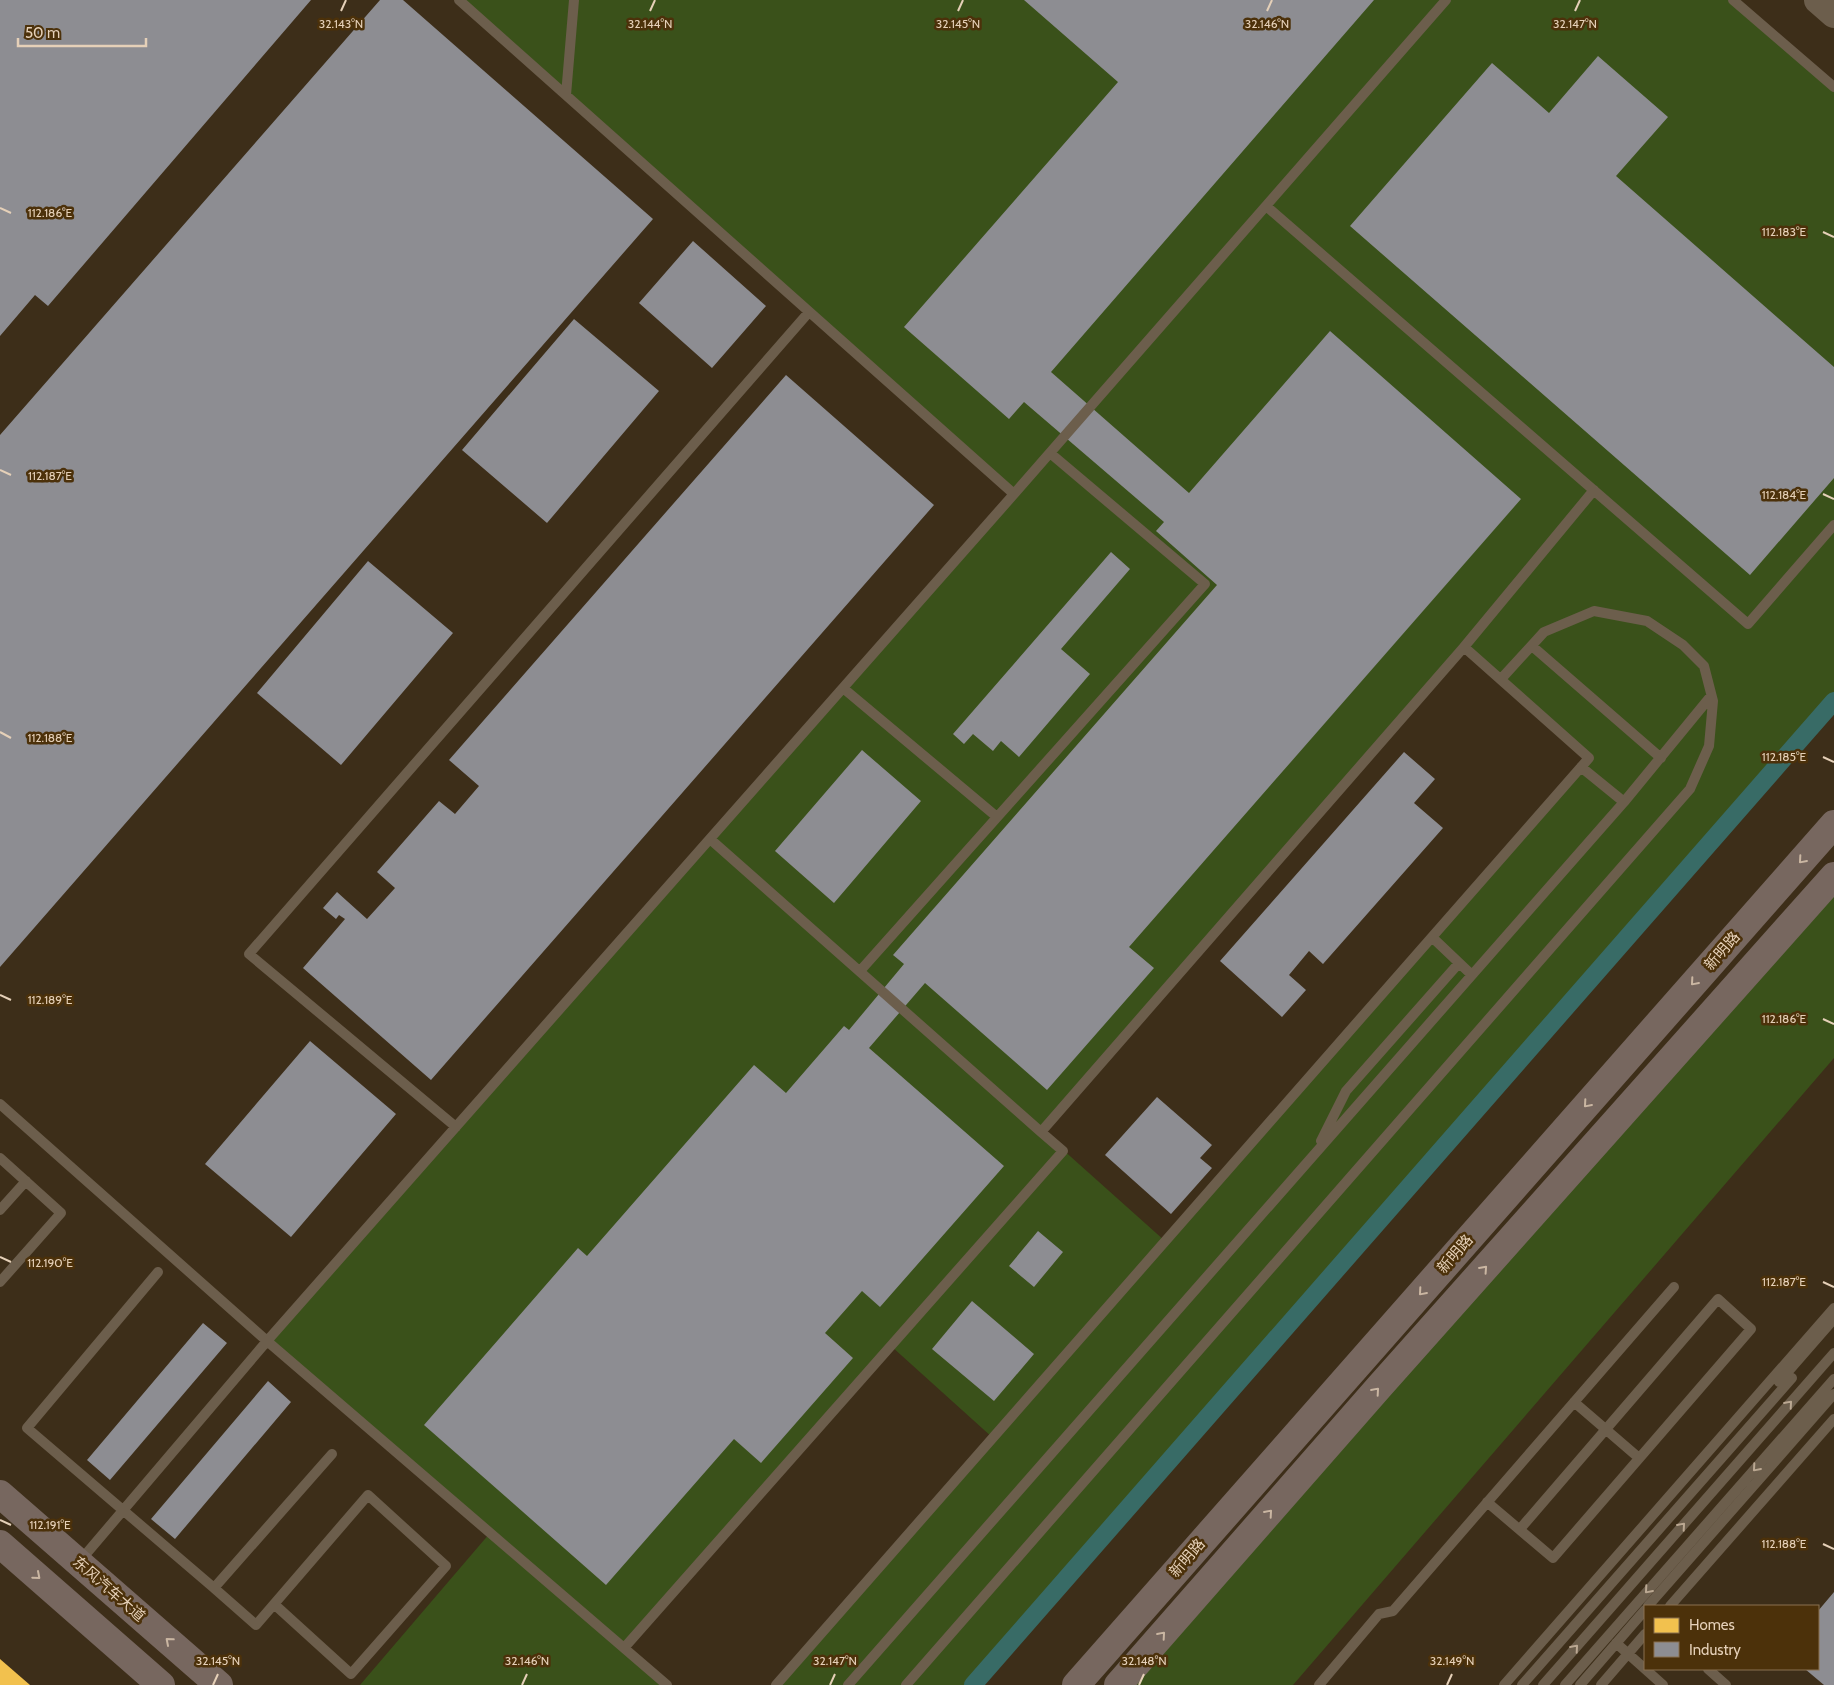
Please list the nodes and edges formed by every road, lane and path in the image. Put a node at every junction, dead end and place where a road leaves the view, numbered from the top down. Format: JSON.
{"nodes":[{"id":1,"x":459,"y":0,"type":"edge"},
{"id":2,"x":574,"y":0,"type":"edge"},
{"id":3,"x":1446,"y":0,"type":"edge"},
{"id":4,"x":1733,"y":0,"type":"edge"},
{"id":5,"x":1818,"y":0,"type":"edge"},
{"id":6,"x":1834,"y":14,"type":"edge"},
{"id":7,"x":1834,"y":87,"type":"edge"},
{"id":8,"x":566,"y":95,"type":"junction"},
{"id":9,"x":1266,"y":206,"type":"junction"},
{"id":10,"x":809,"y":312,"type":"junction"},
{"id":11,"x":1050,"y":453,"type":"junction"},
{"id":12,"x":1594,"y":490,"type":"junction"},
{"id":13,"x":1014,"y":494,"type":"junction"},
{"id":14,"x":1834,"y":525,"type":"edge"},
{"id":15,"x":1532,"y":646,"type":"junction"},
{"id":16,"x":1464,"y":647,"type":"junction"},
{"id":17,"x":1501,"y":679,"type":"junction"},
{"id":18,"x":843,"y":688,"type":"junction"},
{"id":19,"x":1712,"y":696,"type":"junction"},
{"id":20,"x":1661,"y":758,"type":"junction"},
{"id":21,"x":1581,"y":767,"type":"junction"},
{"id":22,"x":1624,"y":802,"type":"junction"},
{"id":23,"x":997,"y":817,"type":"junction"},
{"id":24,"x":1834,"y":824,"type":"edge"},
{"id":25,"x":710,"y":839,"type":"junction"},
{"id":26,"x":1834,"y":876,"type":"edge"},
{"id":27,"x":1432,"y":937,"type":"junction"},
{"id":28,"x":1459,"y":963,"type":"junction"},
{"id":29,"x":860,"y":971,"type":"junction"},
{"id":30,"x":1472,"y":975,"type":"junction"},
{"id":31,"x":0,"y":1104,"type":"edge"},
{"id":32,"x":456,"y":1127,"type":"junction"},
{"id":33,"x":1041,"y":1132,"type":"junction"},
{"id":34,"x":1314,"y":1155,"type":"junction"},
{"id":35,"x":0,"y":1158,"type":"edge"},
{"id":36,"x":26,"y":1181,"type":"junction"},
{"id":37,"x":0,"y":1210,"type":"edge"},
{"id":38,"x":158,"y":1272,"type":"dead end"},
{"id":39,"x":0,"y":1282,"type":"edge"},
{"id":40,"x":1674,"y":1287,"type":"dead end"},
{"id":41,"x":1834,"y":1308,"type":"edge"},
{"id":42,"x":1834,"y":1319,"type":"edge"},
{"id":43,"x":1834,"y":1329,"type":"edge"},
{"id":44,"x":267,"y":1341,"type":"junction"},
{"id":45,"x":1834,"y":1353,"type":"edge"},
{"id":46,"x":1834,"y":1378,"type":"edge"},
{"id":47,"x":1834,"y":1394,"type":"edge"},
{"id":48,"x":1574,"y":1402,"type":"junction"},
{"id":49,"x":1834,"y":1419,"type":"edge"},
{"id":50,"x":1606,"y":1430,"type":"junction"},
{"id":51,"x":332,"y":1454,"type":"dead end"},
{"id":52,"x":1640,"y":1458,"type":"junction"},
{"id":53,"x":0,"y":1494,"type":"edge"},
{"id":54,"x":1488,"y":1502,"type":"junction"},
{"id":55,"x":123,"y":1510,"type":"junction"},
{"id":56,"x":1520,"y":1529,"type":"junction"},
{"id":57,"x":5,"y":1551,"type":"edge"},
{"id":58,"x":78,"y":1562,"type":"junction"},
{"id":59,"x":214,"y":1588,"type":"junction"},
{"id":60,"x":274,"y":1604,"type":"junction"},
{"id":61,"x":1650,"y":1605,"type":"edge"},
{"id":62,"x":1671,"y":1605,"type":"edge"},
{"id":63,"x":1644,"y":1612,"type":"edge"},
{"id":64,"x":1644,"y":1635,"type":"edge"},
{"id":65,"x":1616,"y":1643,"type":"junction"},
{"id":66,"x":624,"y":1648,"type":"junction"},
{"id":67,"x":1628,"y":1654,"type":"junction"},
{"id":68,"x":1644,"y":1668,"type":"edge"},
{"id":69,"x":1646,"y":1670,"type":"edge"},
{"id":70,"x":1709,"y":1670,"type":"edge"},
{"id":71,"x":161,"y":1685,"type":"edge"},
{"id":72,"x":219,"y":1685,"type":"edge"},
{"id":73,"x":667,"y":1685,"type":"edge"},
{"id":74,"x":776,"y":1685,"type":"edge"},
{"id":75,"x":848,"y":1685,"type":"edge"},
{"id":76,"x":906,"y":1685,"type":"edge"},
{"id":77,"x":1076,"y":1685,"type":"edge"},
{"id":78,"x":1118,"y":1685,"type":"edge"},
{"id":79,"x":1320,"y":1685,"type":"edge"},
{"id":80,"x":1504,"y":1685,"type":"edge"},
{"id":81,"x":1513,"y":1685,"type":"edge"},
{"id":82,"x":1522,"y":1685,"type":"edge"},
{"id":83,"x":1542,"y":1685,"type":"edge"},
{"id":84,"x":1565,"y":1685,"type":"edge"},
{"id":85,"x":1580,"y":1685,"type":"edge"},
{"id":86,"x":1601,"y":1685,"type":"edge"},
{"id":87,"x":1663,"y":1685,"type":"edge"},
{"id":88,"x":1726,"y":1685,"type":"edge"}],
"edges":[{"from":1,"to":8,"type":"lane"},
{"from":2,"to":8,"type":"lane"},
{"from":3,"to":9,"type":"lane"},
{"from":4,"to":7,"type":"lane"},
{"from":5,"to":6,"type":"street"},
{"from":8,"to":10,"type":"lane"},
{"from":9,"to":11,"type":"lane"},
{"from":9,"to":12,"type":"lane"},
{"from":10,"to":13,"type":"lane"},
{"from":10,"to":32,"type":"lane"},
{"from":11,"to":13,"type":"lane"},
{"from":11,"to":23,"type":"lane"},
{"from":12,"to":14,"type":"lane"},
{"from":12,"to":16,"type":"lane"},
{"from":13,"to":18,"type":"lane"},
{"from":15,"to":17,"type":"lane"},
{"from":15,"to":19,"type":"lane"},
{"from":15,"to":20,"type":"lane"},
{"from":16,"to":17,"type":"lane"},
{"from":16,"to":33,"type":"lane"},
{"from":17,"to":21,"type":"lane"},
{"from":18,"to":23,"type":"lane"},
{"from":18,"to":25,"type":"lane"},
{"from":19,"to":20,"type":"lane"},
{"from":19,"to":76,"type":"lane"},
{"from":20,"to":22,"type":"lane"},
{"from":21,"to":22,"type":"lane"},
{"from":21,"to":27,"type":"lane"},
{"from":22,"to":30,"type":"lane"},
{"from":23,"to":29,"type":"lane"},
{"from":24,"to":77,"type":"main road","name":"新明路","one_way":true},
{"from":25,"to":29,"type":"lane"},
{"from":25,"to":32,"type":"lane"},
{"from":78,"to":26,"type":"main road","one_way":true},
{"from":27,"to":28,"type":"lane"},
{"from":27,"to":74,"type":"lane"},
{"from":28,"to":30,"type":"lane"},
{"from":28,"to":34,"type":"lane"},
{"from":29,"to":33,"type":"lane"},
{"from":30,"to":34,"type":"lane"},
{"from":31,"to":44,"type":"lane"},
{"from":32,"to":44,"type":"lane"},
{"from":33,"to":66,"type":"lane"},
{"from":34,"to":75,"type":"lane"},
{"from":35,"to":36,"type":"lane"},
{"from":36,"to":37,"type":"lane"},
{"from":36,"to":39,"type":"lane"},
{"from":38,"to":55,"type":"lane"},
{"from":40,"to":48,"type":"lane"},
{"from":41,"to":80,"type":"lane"},
{"from":42,"to":81,"type":"lane"},
{"from":43,"to":82,"type":"lane"},
{"from":44,"to":55,"type":"lane"},
{"from":44,"to":66,"type":"lane"},
{"from":83,"to":45,"type":"lane","one_way":true},
{"from":46,"to":84,"type":"lane","one_way":true},
{"from":47,"to":61,"type":"lane"},
{"from":48,"to":50,"type":"lane"},
{"from":48,"to":54,"type":"lane"},
{"from":49,"to":62,"type":"lane"},
{"from":50,"to":52,"type":"lane"},
{"from":50,"to":52,"type":"lane"},
{"from":50,"to":56,"type":"lane"},
{"from":51,"to":59,"type":"lane"},
{"from":52,"to":56,"type":"lane"},
{"from":53,"to":58,"type":"main road","name":"东风汽车大道"},
{"from":54,"to":56,"type":"lane"},
{"from":54,"to":79,"type":"lane"},
{"from":55,"to":58,"type":"lane"},
{"from":55,"to":59,"type":"lane"},
{"from":57,"to":71,"type":"main road","one_way":true},
{"from":72,"to":58,"type":"main road","name":"东风汽车大道","one_way":true},
{"from":59,"to":60,"type":"lane"},
{"from":60,"to":60,"type":"lane"},
{"from":63,"to":65,"type":"lane"},
{"from":64,"to":67,"type":"lane"},
{"from":65,"to":67,"type":"lane"},
{"from":65,"to":85,"type":"lane"},
{"from":66,"to":73,"type":"lane"},
{"from":67,"to":68,"type":"lane"},
{"from":67,"to":86,"type":"lane"},
{"from":69,"to":87,"type":"lane"},
{"from":70,"to":88,"type":"lane"}]}
